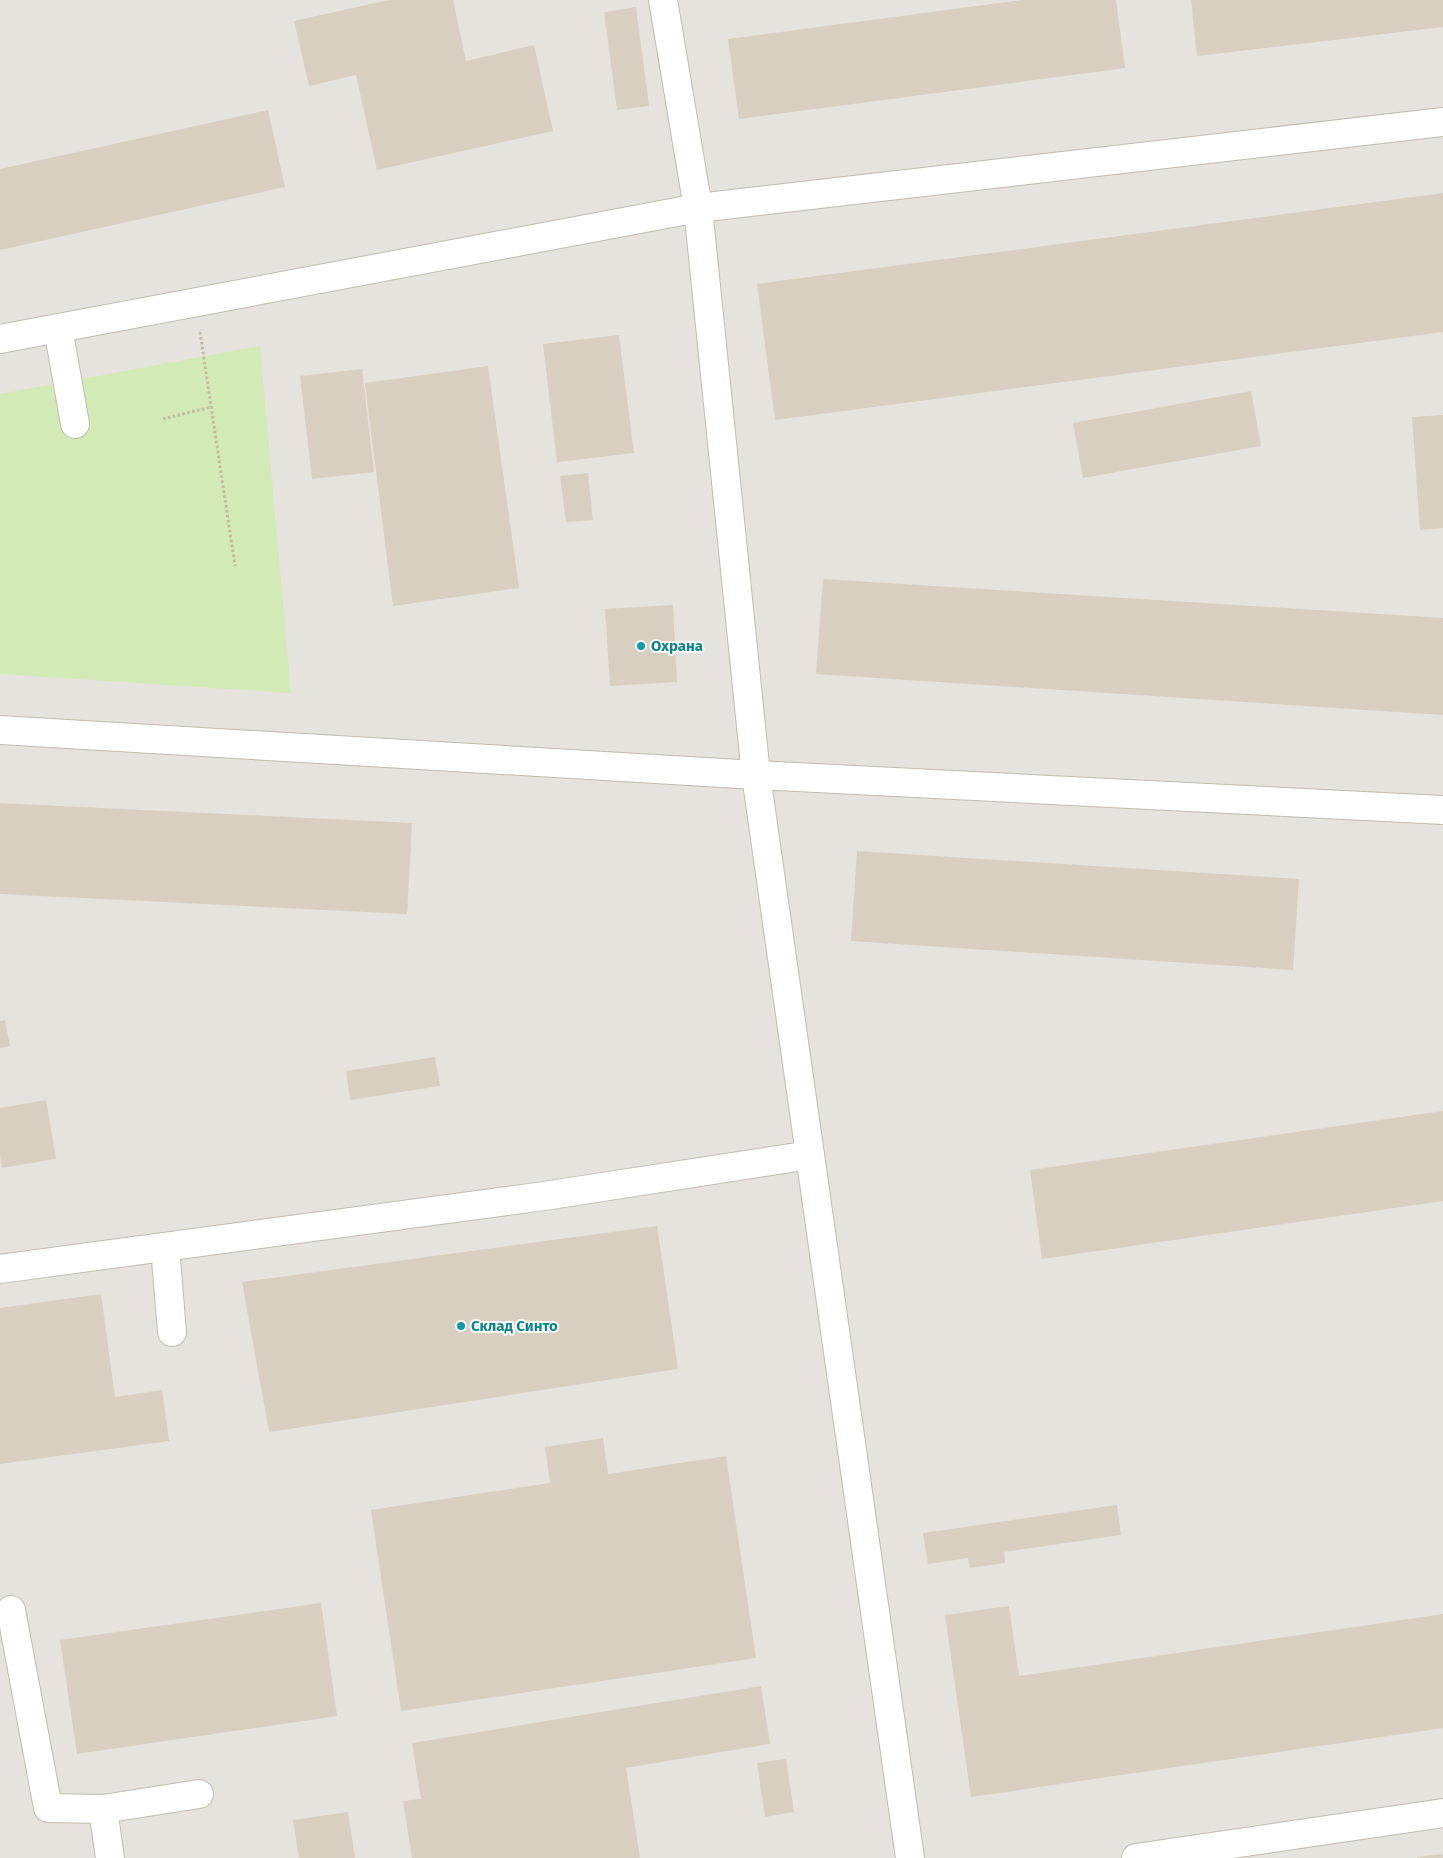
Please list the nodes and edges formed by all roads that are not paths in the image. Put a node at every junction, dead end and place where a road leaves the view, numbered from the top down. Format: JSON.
{"nodes":[{"id":1,"x":663,"y":0,"type":"edge"},
{"id":2,"x":1443,"y":122,"type":"edge"},
{"id":3,"x":698,"y":208,"type":"junction"},
{"id":4,"x":58,"y":328,"type":"junction"},
{"id":5,"x":0,"y":339,"type":"edge"},
{"id":6,"x":75,"y":424,"type":"dead end"},
{"id":7,"x":0,"y":730,"type":"edge"},
{"id":8,"x":756,"y":775,"type":"junction"},
{"id":9,"x":1443,"y":810,"type":"edge"},
{"id":10,"x":810,"y":1155,"type":"junction"},
{"id":11,"x":165,"y":1247,"type":"junction"},
{"id":12,"x":0,"y":1269,"type":"edge"},
{"id":13,"x":172,"y":1332,"type":"dead end"},
{"id":14,"x":11,"y":1610,"type":"dead end"},
{"id":15,"x":200,"y":1794,"type":"dead end"},
{"id":16,"x":103,"y":1809,"type":"junction"},
{"id":17,"x":1443,"y":1813,"type":"edge"},
{"id":18,"x":110,"y":1858,"type":"edge"},
{"id":19,"x":910,"y":1858,"type":"edge"},
{"id":20,"x":1136,"y":1858,"type":"edge"}],
"edges":[{"from":1,"to":3,"type":"lane"},
{"from":2,"to":3,"type":"lane"},
{"from":3,"to":4,"type":"lane"},
{"from":3,"to":8,"type":"lane"},
{"from":4,"to":5,"type":"lane"},
{"from":4,"to":6,"type":"lane"},
{"from":7,"to":8,"type":"lane"},
{"from":8,"to":9,"type":"lane"},
{"from":8,"to":10,"type":"lane"},
{"from":10,"to":11,"type":"lane"},
{"from":10,"to":19,"type":"lane"},
{"from":11,"to":12,"type":"lane"},
{"from":11,"to":13,"type":"lane"},
{"from":14,"to":16,"type":"lane"},
{"from":15,"to":16,"type":"lane"},
{"from":16,"to":18,"type":"lane"},
{"from":17,"to":20,"type":"lane"}]}
